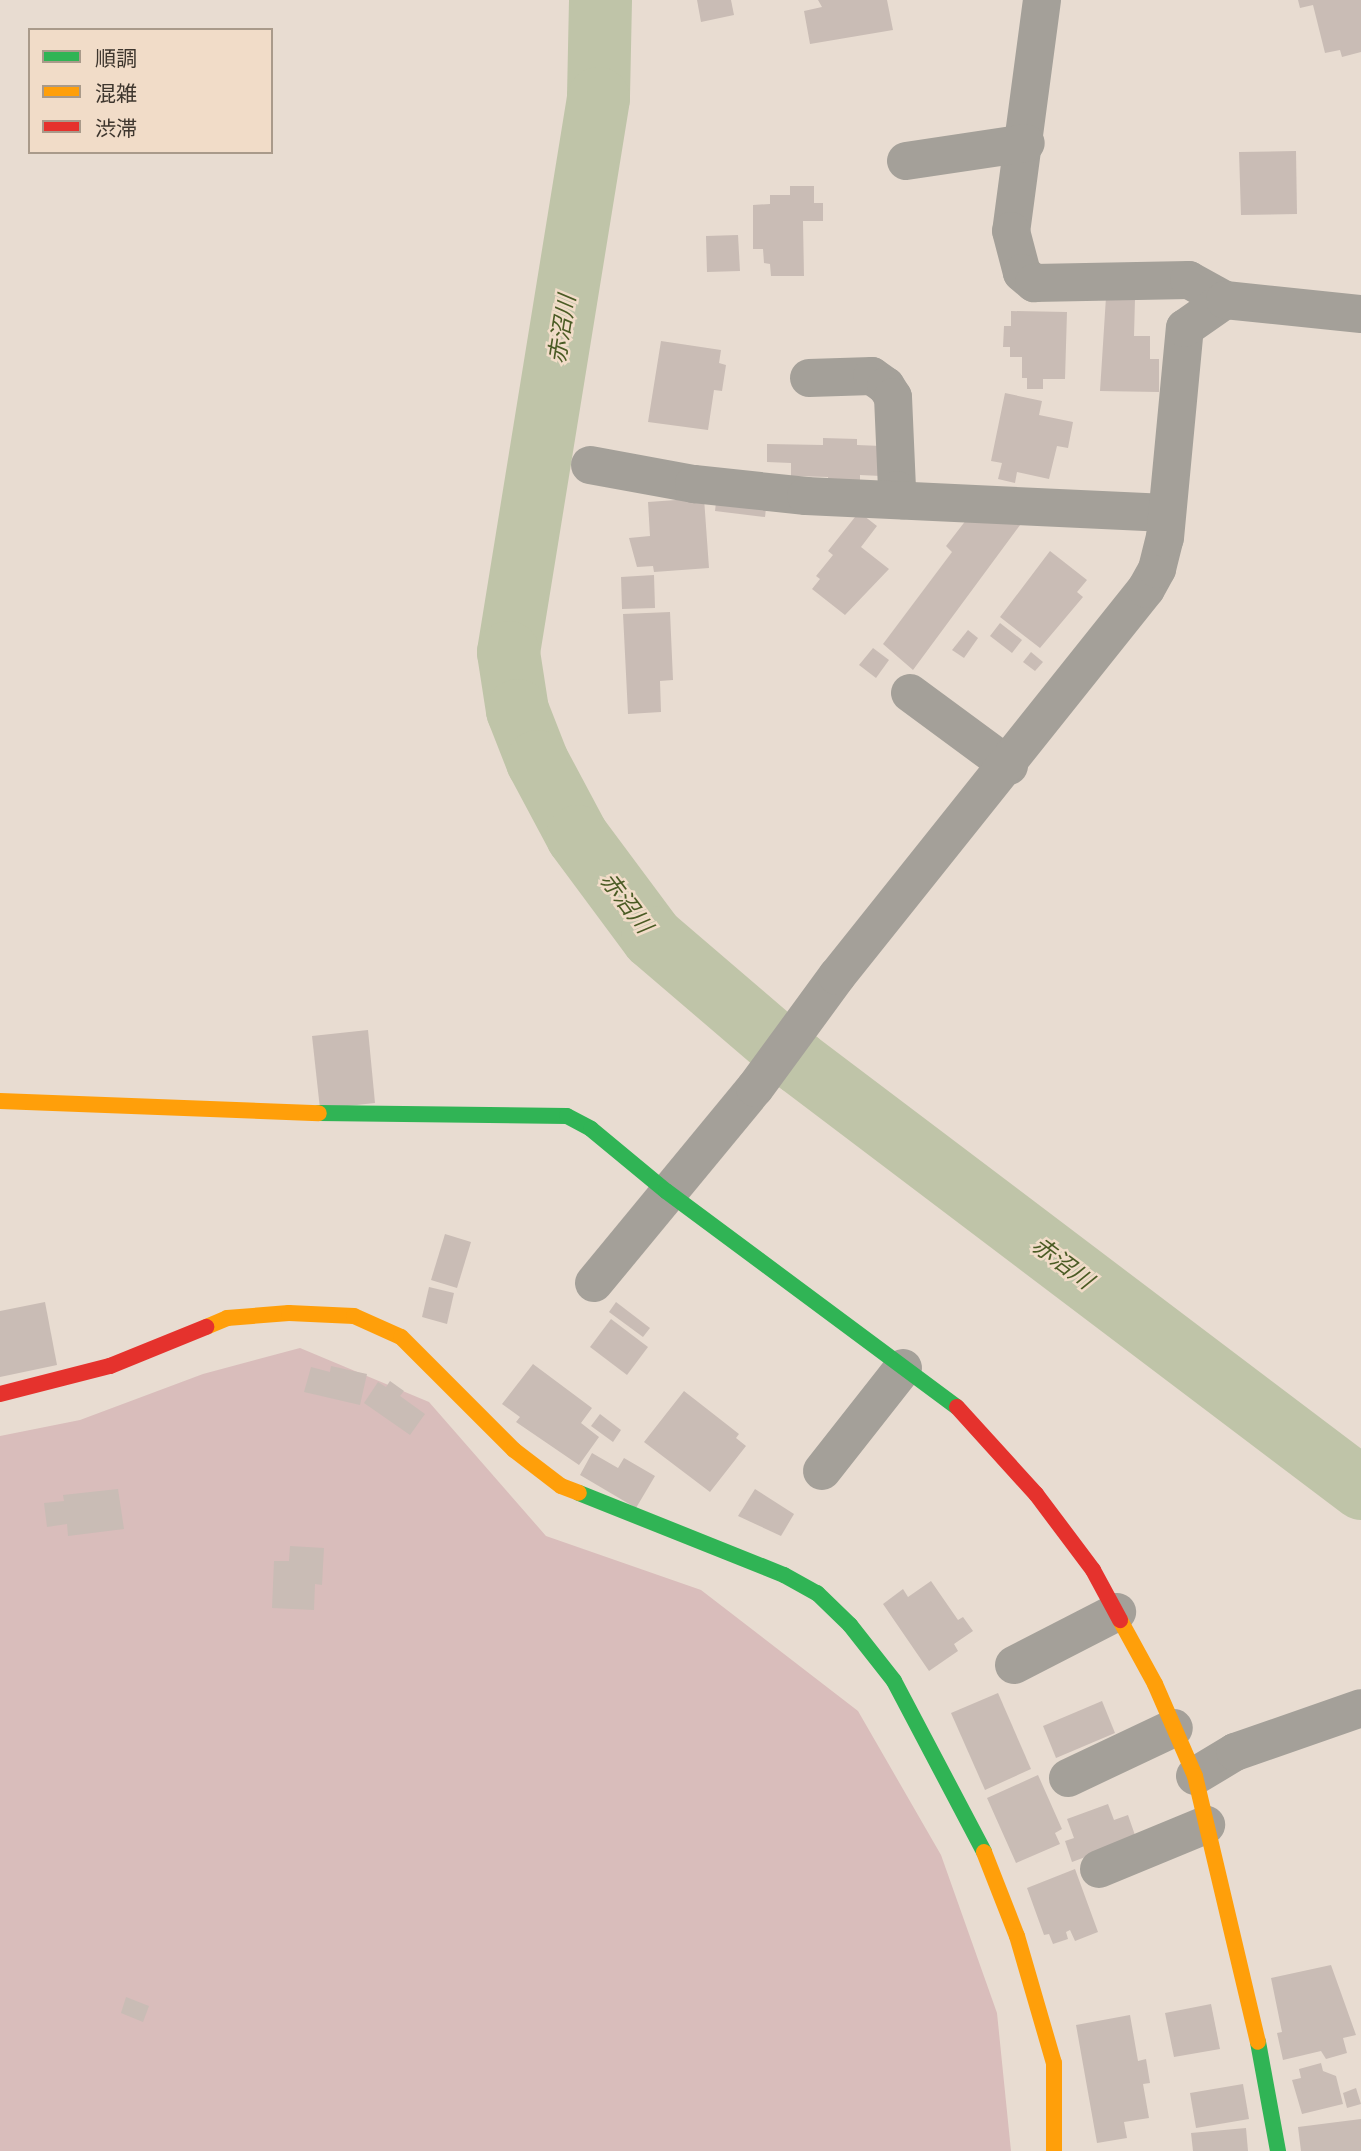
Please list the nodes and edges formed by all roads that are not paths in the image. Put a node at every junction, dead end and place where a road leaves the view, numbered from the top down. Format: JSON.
{"nodes":[{"id":1,"x":1042,"y":0,"type":"edge"},
{"id":2,"x":1026,"y":144,"type":"junction"},
{"id":3,"x":906,"y":161,"type":"dead end"},
{"id":4,"x":1225,"y":300,"type":"junction"},
{"id":5,"x":1361,"y":314,"type":"edge"},
{"id":6,"x":809,"y":377,"type":"dead end"},
{"id":7,"x":590,"y":465,"type":"dead end"},
{"id":8,"x":903,"y":500,"type":"junction"},
{"id":9,"x":1167,"y":513,"type":"junction"},
{"id":10,"x":911,"y":693,"type":"dead end"},
{"id":11,"x":1009,"y":766,"type":"junction"},
{"id":12,"x":0,"y":1101,"type":"edge"},
{"id":13,"x":666,"y":1191,"type":"junction"},
{"id":14,"x":594,"y":1283,"type":"dead end"},
{"id":15,"x":903,"y":1368,"type":"junction"},
{"id":16,"x":0,"y":1394,"type":"edge"},
{"id":17,"x":822,"y":1471,"type":"dead end"},
{"id":18,"x":1116,"y":1612,"type":"junction"},
{"id":19,"x":1014,"y":1665,"type":"dead end"},
{"id":20,"x":1361,"y":1708,"type":"edge"},
{"id":21,"x":1174,"y":1728,"type":"junction"},
{"id":22,"x":1195,"y":1776,"type":"junction"},
{"id":23,"x":1068,"y":1778,"type":"dead end"},
{"id":24,"x":1206,"y":1825,"type":"junction"},
{"id":25,"x":1098,"y":1869,"type":"dead end"},
{"id":26,"x":1054,"y":2151,"type":"edge"},
{"id":27,"x":1278,"y":2151,"type":"edge"}],
"edges":[{"from":1,"to":2,"type":"street"},
{"from":2,"to":3,"type":"street"},
{"from":2,"to":4,"type":"street"},
{"from":4,"to":5,"type":"street"},
{"from":4,"to":9,"type":"street"},
{"from":6,"to":8,"type":"street"},
{"from":7,"to":8,"type":"street"},
{"from":8,"to":9,"type":"street"},
{"from":9,"to":11,"type":"street"},
{"from":10,"to":11,"type":"street"},
{"from":11,"to":13,"type":"street"},
{"from":12,"to":13,"type":"street"},
{"from":13,"to":14,"type":"street"},
{"from":13,"to":15,"type":"street"},
{"from":15,"to":17,"type":"street"},
{"from":15,"to":18,"type":"street"},
{"from":16,"to":26,"type":"street"},
{"from":18,"to":19,"type":"street"},
{"from":18,"to":21,"type":"street"},
{"from":20,"to":22,"type":"street"},
{"from":21,"to":22,"type":"street"},
{"from":21,"to":23,"type":"street"},
{"from":22,"to":24,"type":"street"},
{"from":24,"to":25,"type":"street"},
{"from":24,"to":27,"type":"street"}]}
